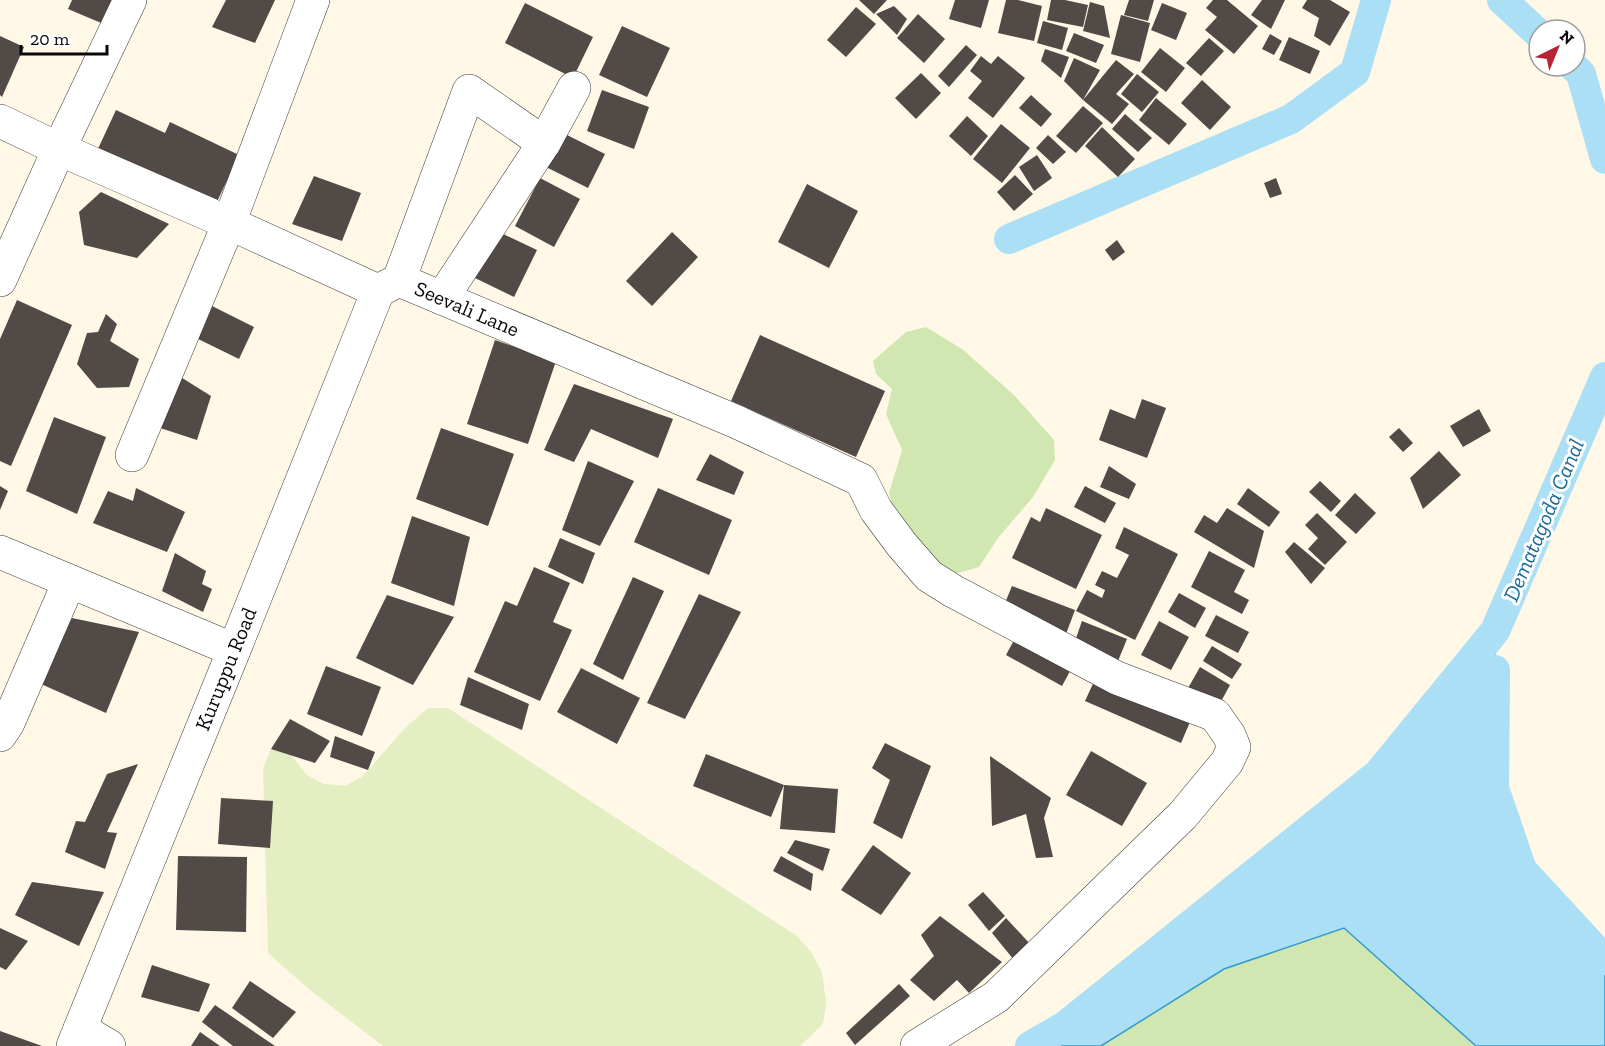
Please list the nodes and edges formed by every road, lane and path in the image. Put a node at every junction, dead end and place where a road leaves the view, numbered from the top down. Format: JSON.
{"nodes":[{"id":1,"x":129,"y":0,"type":"edge"},
{"id":2,"x":313,"y":0,"type":"edge"},
{"id":3,"x":574,"y":88,"type":"dead end"},
{"id":4,"x":0,"y":121,"type":"edge"},
{"id":5,"x":544,"y":143,"type":"junction"},
{"id":6,"x":58,"y":150,"type":"junction"},
{"id":7,"x":229,"y":223,"type":"junction"},
{"id":8,"x":0,"y":280,"type":"edge"},
{"id":9,"x":388,"y":286,"type":"junction"},
{"id":10,"x":442,"y":298,"type":"junction"},
{"id":11,"x":132,"y":455,"type":"dead end"},
{"id":12,"x":0,"y":552,"type":"edge"},
{"id":13,"x":69,"y":582,"type":"junction"},
{"id":14,"x":234,"y":650,"type":"junction"},
{"id":15,"x":0,"y":735,"type":"edge"},
{"id":16,"x":77,"y":1037,"type":"edge"},
{"id":17,"x":109,"y":1046,"type":"edge"},
{"id":18,"x":917,"y":1046,"type":"edge"}],
"edges":[{"from":1,"to":6,"type":"street"},
{"from":2,"to":7,"type":"street"},
{"from":3,"to":5,"type":"street"},
{"from":4,"to":6,"type":"street","name":"Seevali Lane"},
{"from":5,"to":9,"type":"street","name":"Kuruppu Road"},
{"from":5,"to":10,"type":"street"},
{"from":6,"to":7,"type":"street","name":"Seevali Lane"},
{"from":6,"to":8,"type":"street"},
{"from":7,"to":9,"type":"street","name":"Seevali Lane"},
{"from":7,"to":11,"type":"street"},
{"from":9,"to":10,"type":"street","name":"Seevali Lane"},
{"from":9,"to":14,"type":"street","name":"Kuruppu Road"},
{"from":10,"to":18,"type":"street","name":"Seevali Lane"},
{"from":12,"to":13,"type":"street"},
{"from":13,"to":14,"type":"street"},
{"from":13,"to":15,"type":"street"},
{"from":14,"to":16,"type":"street","name":"Kuruppu Road"},
{"from":16,"to":17,"type":"street"}]}
